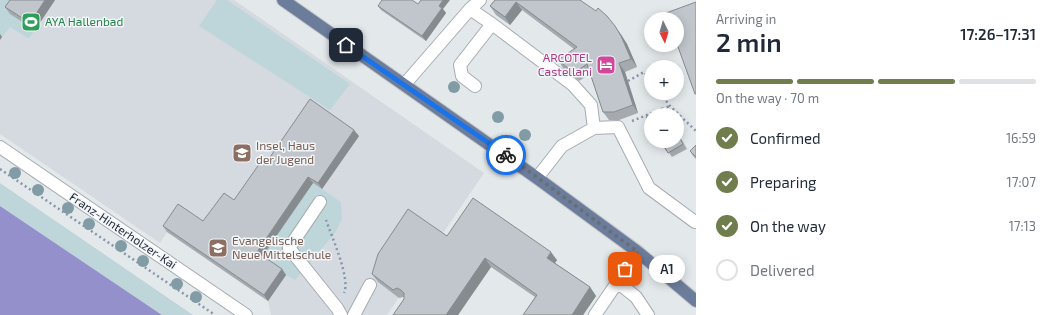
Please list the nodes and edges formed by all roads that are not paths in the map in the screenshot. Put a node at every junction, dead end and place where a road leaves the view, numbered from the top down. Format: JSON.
{"nodes":[{"id":1,"x":283,"y":0,"type":"edge"},
{"id":2,"x":480,"y":0,"type":"edge"},
{"id":3,"x":470,"y":9,"type":"junction"},
{"id":4,"x":492,"y":24,"type":"junction"},
{"id":5,"x":404,"y":85,"type":"junction"},
{"id":6,"x":475,"y":86,"type":"dead end"},
{"id":7,"x":594,"y":128,"type":"junction"},
{"id":8,"x":0,"y":147,"type":"edge"},
{"id":9,"x":538,"y":178,"type":"junction"},
{"id":10,"x":320,"y":202,"type":"road end"},
{"id":11,"x":695,"y":222,"type":"edge"},
{"id":12,"x":638,"y":252,"type":"junction"},
{"id":13,"x":617,"y":282,"type":"junction"},
{"id":14,"x":370,"y":285,"type":"dead end"},
{"id":15,"x":696,"y":301,"type":"edge"},
{"id":16,"x":339,"y":311,"type":"edge"},
{"id":17,"x":246,"y":315,"type":"edge"},
{"id":18,"x":354,"y":315,"type":"edge"},
{"id":19,"x":595,"y":315,"type":"edge"},
{"id":20,"x":648,"y":315,"type":"edge"}],
"edges":[{"from":1,"to":5,"type":"main road"},
{"from":2,"to":3,"type":"street"},
{"from":3,"to":4,"type":"street"},
{"from":3,"to":5,"type":"street"},
{"from":4,"to":6,"type":"street"},
{"from":4,"to":7,"type":"street"},
{"from":5,"to":9,"type":"main road"},
{"from":7,"to":9,"type":"street"},
{"from":7,"to":11,"type":"street"},
{"from":8,"to":17,"type":"street","name":"Franz-Hinterholzer-Kai"},
{"from":9,"to":12,"type":"main road"},
{"from":10,"to":16,"type":"street"},
{"from":12,"to":13,"type":"street"},
{"from":12,"to":15,"type":"main road"},
{"from":13,"to":19,"type":"street"},
{"from":13,"to":20,"type":"street"},
{"from":14,"to":18,"type":"street"}]}
